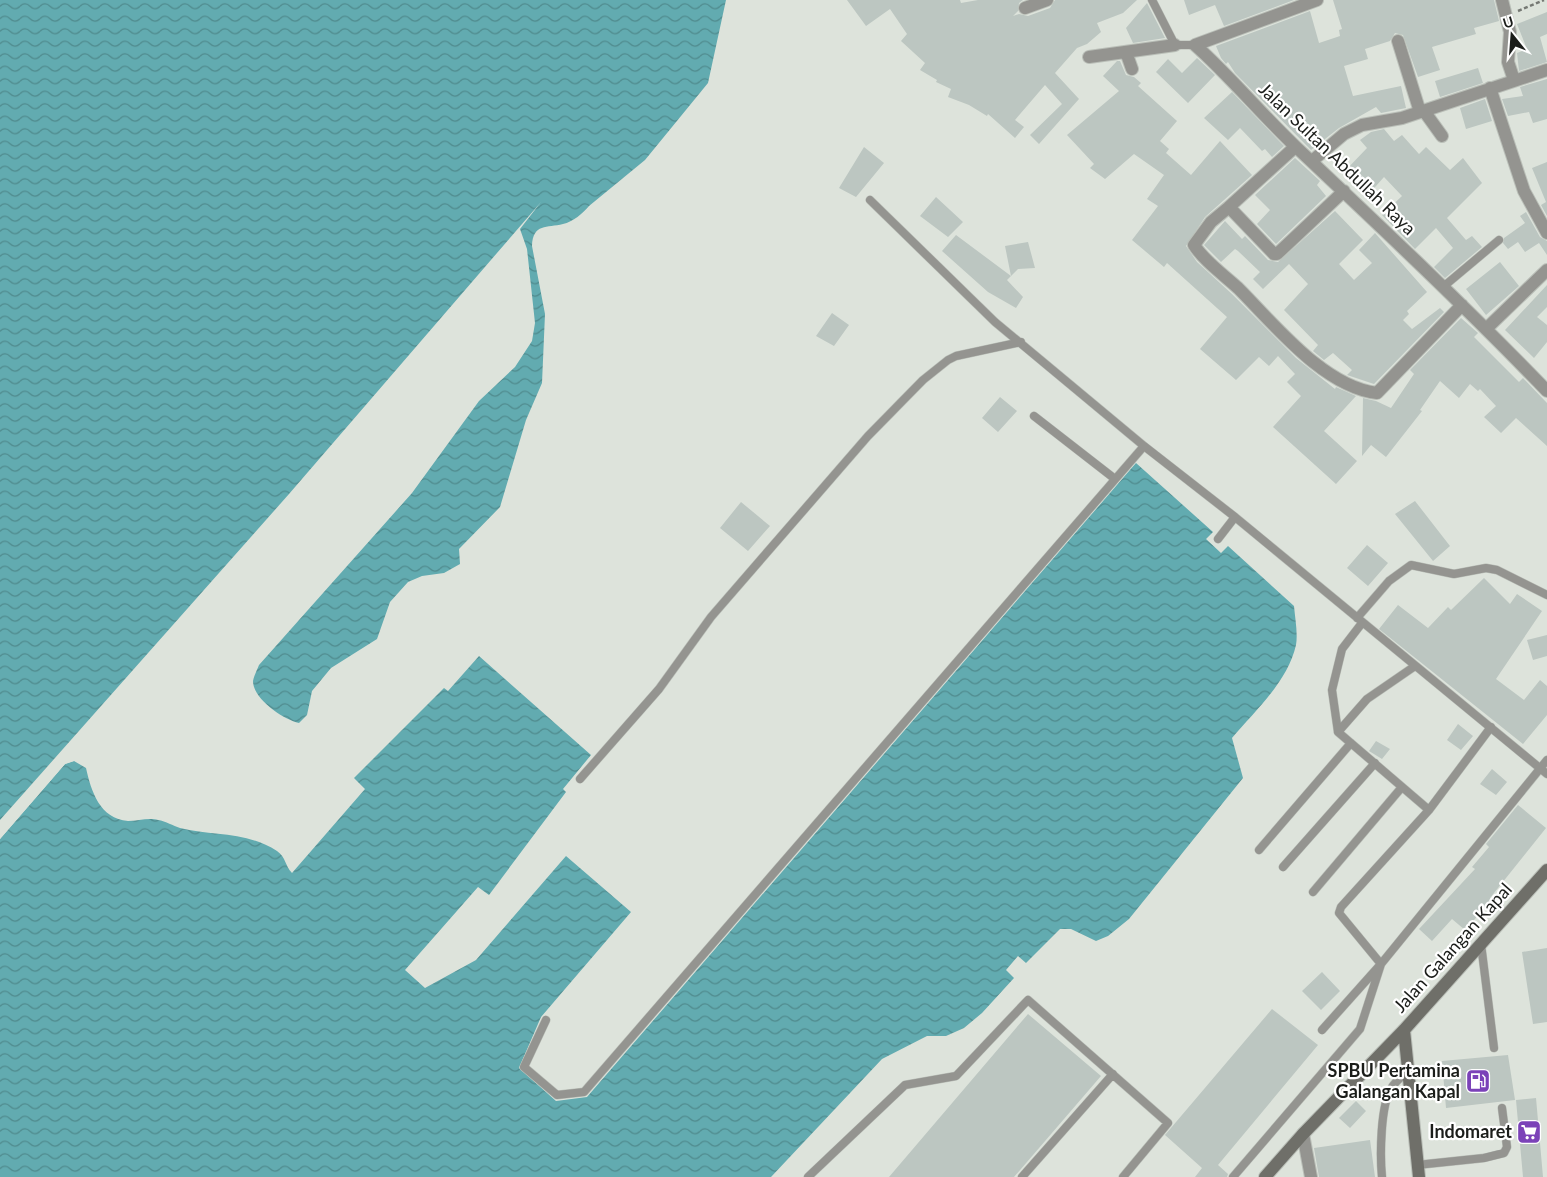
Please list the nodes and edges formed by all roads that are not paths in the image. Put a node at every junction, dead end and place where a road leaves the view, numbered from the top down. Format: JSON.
{"nodes":[{"id":1,"x":1047,"y":0,"type":"edge"},
{"id":2,"x":1152,"y":0,"type":"edge"},
{"id":3,"x":1317,"y":0,"type":"edge"},
{"id":4,"x":1502,"y":0,"type":"edge"},
{"id":5,"x":1025,"y":8,"type":"dead end"},
{"id":6,"x":1398,"y":41,"type":"dead end"},
{"id":7,"x":1175,"y":45,"type":"junction"},
{"id":8,"x":1195,"y":45,"type":"junction"},
{"id":9,"x":1126,"y":52,"type":"junction"},
{"id":10,"x":1089,"y":57,"type":"dead end"},
{"id":11,"x":1132,"y":69,"type":"dead end"},
{"id":12,"x":1547,"y":70,"type":"edge"},
{"id":13,"x":1514,"y":80,"type":"junction"},
{"id":14,"x":1490,"y":88,"type":"junction"},
{"id":15,"x":1422,"y":111,"type":"junction"},
{"id":16,"x":1442,"y":136,"type":"dead end"},
{"id":17,"x":1295,"y":147,"type":"junction"},
{"id":18,"x":1312,"y":161,"type":"junction"},
{"id":19,"x":1344,"y":191,"type":"junction"},
{"id":20,"x":870,"y":200,"type":"dead end"},
{"id":21,"x":1228,"y":207,"type":"junction"},
{"id":22,"x":1547,"y":233,"type":"edge"},
{"id":23,"x":1499,"y":240,"type":"dead end"},
{"id":24,"x":1547,"y":270,"type":"edge"},
{"id":25,"x":1443,"y":287,"type":"junction"},
{"id":26,"x":1462,"y":305,"type":"junction"},
{"id":27,"x":1486,"y":329,"type":"junction"},
{"id":28,"x":1021,"y":342,"type":"junction"},
{"id":29,"x":1547,"y":390,"type":"edge"},
{"id":30,"x":1034,"y":416,"type":"dead end"},
{"id":31,"x":1144,"y":446,"type":"junction"},
{"id":32,"x":1115,"y":479,"type":"junction"},
{"id":33,"x":1235,"y":517,"type":"junction"},
{"id":34,"x":1218,"y":539,"type":"dead end"},
{"id":35,"x":1547,"y":594,"type":"edge"},
{"id":36,"x":1360,"y":620,"type":"junction"},
{"id":37,"x":1415,"y":666,"type":"junction"},
{"id":38,"x":1491,"y":727,"type":"junction"},
{"id":39,"x":1338,"y":732,"type":"junction"},
{"id":40,"x":1350,"y":743,"type":"junction"},
{"id":41,"x":1547,"y":760,"type":"edge"},
{"id":42,"x":1375,"y":764,"type":"junction"},
{"id":43,"x":1540,"y":767,"type":"junction"},
{"id":44,"x":1547,"y":774,"type":"edge"},
{"id":45,"x":580,"y":778,"type":"dead end"},
{"id":46,"x":1402,"y":787,"type":"junction"},
{"id":47,"x":1429,"y":810,"type":"junction"},
{"id":48,"x":1259,"y":850,"type":"dead end"},
{"id":49,"x":1283,"y":867,"type":"dead end"},
{"id":50,"x":1547,"y":870,"type":"edge"},
{"id":51,"x":1313,"y":892,"type":"dead end"},
{"id":52,"x":1481,"y":944,"type":"junction"},
{"id":53,"x":1381,"y":964,"type":"junction"},
{"id":54,"x":546,"y":1020,"type":"dead end"},
{"id":55,"x":1322,"y":1030,"type":"dead end"},
{"id":56,"x":1404,"y":1030,"type":"junction"},
{"id":57,"x":1494,"y":1048,"type":"dead end"},
{"id":58,"x":1408,"y":1070,"type":"junction"},
{"id":59,"x":1113,"y":1074,"type":"junction"},
{"id":60,"x":1502,"y":1108,"type":"dead end"},
{"id":61,"x":1303,"y":1134,"type":"junction"},
{"id":62,"x":1418,"y":1171,"type":"edge"},
{"id":63,"x":808,"y":1177,"type":"edge"},
{"id":64,"x":1022,"y":1177,"type":"edge"},
{"id":65,"x":1123,"y":1177,"type":"edge"},
{"id":66,"x":1233,"y":1177,"type":"edge"},
{"id":67,"x":1265,"y":1177,"type":"edge"},
{"id":68,"x":1311,"y":1177,"type":"edge"},
{"id":69,"x":1382,"y":1177,"type":"edge"}],
"edges":[{"from":1,"to":5,"type":"street"},
{"from":2,"to":7,"type":"lane"},
{"from":3,"to":8,"type":"street"},
{"from":4,"to":13,"type":"street"},
{"from":6,"to":15,"type":"street"},
{"from":7,"to":8,"type":"lane"},
{"from":7,"to":9,"type":"street"},
{"from":8,"to":17,"type":"street","name":"Jalan Sultan Abdullah Raya"},
{"from":9,"to":10,"type":"street"},
{"from":9,"to":11,"type":"street"},
{"from":12,"to":13,"type":"street"},
{"from":13,"to":14,"type":"street"},
{"from":14,"to":15,"type":"street"},
{"from":14,"to":22,"type":"street"},
{"from":15,"to":16,"type":"street"},
{"from":15,"to":18,"type":"street"},
{"from":17,"to":18,"type":"street","name":"Jalan Sultan Abdullah Raya"},
{"from":17,"to":21,"type":"street"},
{"from":18,"to":19,"type":"street","name":"Jalan Sultan Abdullah Raya"},
{"from":19,"to":21,"type":"street"},
{"from":19,"to":25,"type":"street","name":"Jalan Sultan Abdullah Raya"},
{"from":20,"to":28,"type":"lane"},
{"from":21,"to":26,"type":"street"},
{"from":23,"to":25,"type":"lane"},
{"from":24,"to":27,"type":"street"},
{"from":25,"to":26,"type":"street","name":"Jalan Sultan Abdullah Raya"},
{"from":26,"to":27,"type":"street","name":"Jalan Sultan Abdullah Raya"},
{"from":27,"to":29,"type":"street","name":"Jalan Sultan Abdullah Raya"},
{"from":28,"to":31,"type":"lane"},
{"from":28,"to":45,"type":"lane"},
{"from":30,"to":32,"type":"lane"},
{"from":31,"to":32,"type":"lane"},
{"from":31,"to":33,"type":"lane"},
{"from":32,"to":54,"type":"lane"},
{"from":33,"to":34,"type":"lane"},
{"from":33,"to":36,"type":"lane"},
{"from":35,"to":36,"type":"lane"},
{"from":36,"to":37,"type":"lane"},
{"from":36,"to":39,"type":"lane"},
{"from":37,"to":38,"type":"lane"},
{"from":37,"to":39,"type":"lane"},
{"from":38,"to":43,"type":"lane"},
{"from":38,"to":47,"type":"lane"},
{"from":39,"to":40,"type":"lane"},
{"from":40,"to":42,"type":"lane"},
{"from":40,"to":48,"type":"lane"},
{"from":41,"to":43,"type":"lane"},
{"from":42,"to":46,"type":"lane"},
{"from":42,"to":49,"type":"lane"},
{"from":43,"to":44,"type":"lane"},
{"from":43,"to":53,"type":"lane"},
{"from":46,"to":47,"type":"lane"},
{"from":46,"to":51,"type":"lane"},
{"from":47,"to":53,"type":"lane"},
{"from":50,"to":52,"type":"main road","name":"Jalan Galangan Kapal"},
{"from":52,"to":56,"type":"main road","name":"Jalan Galangan Kapal"},
{"from":52,"to":57,"type":"lane"},
{"from":53,"to":55,"type":"lane"},
{"from":53,"to":66,"type":"lane"},
{"from":56,"to":58,"type":"main road","name":"Jalan Galangan Kapal"},
{"from":56,"to":61,"type":"main road"},
{"from":58,"to":62,"type":"main road","name":"Jalan Galangan Kapal"},
{"from":58,"to":69,"type":"lane"},
{"from":59,"to":63,"type":"lane"},
{"from":59,"to":64,"type":"lane"},
{"from":59,"to":65,"type":"lane"},
{"from":60,"to":62,"type":"lane"},
{"from":61,"to":67,"type":"main road"},
{"from":61,"to":68,"type":"street"}]}
